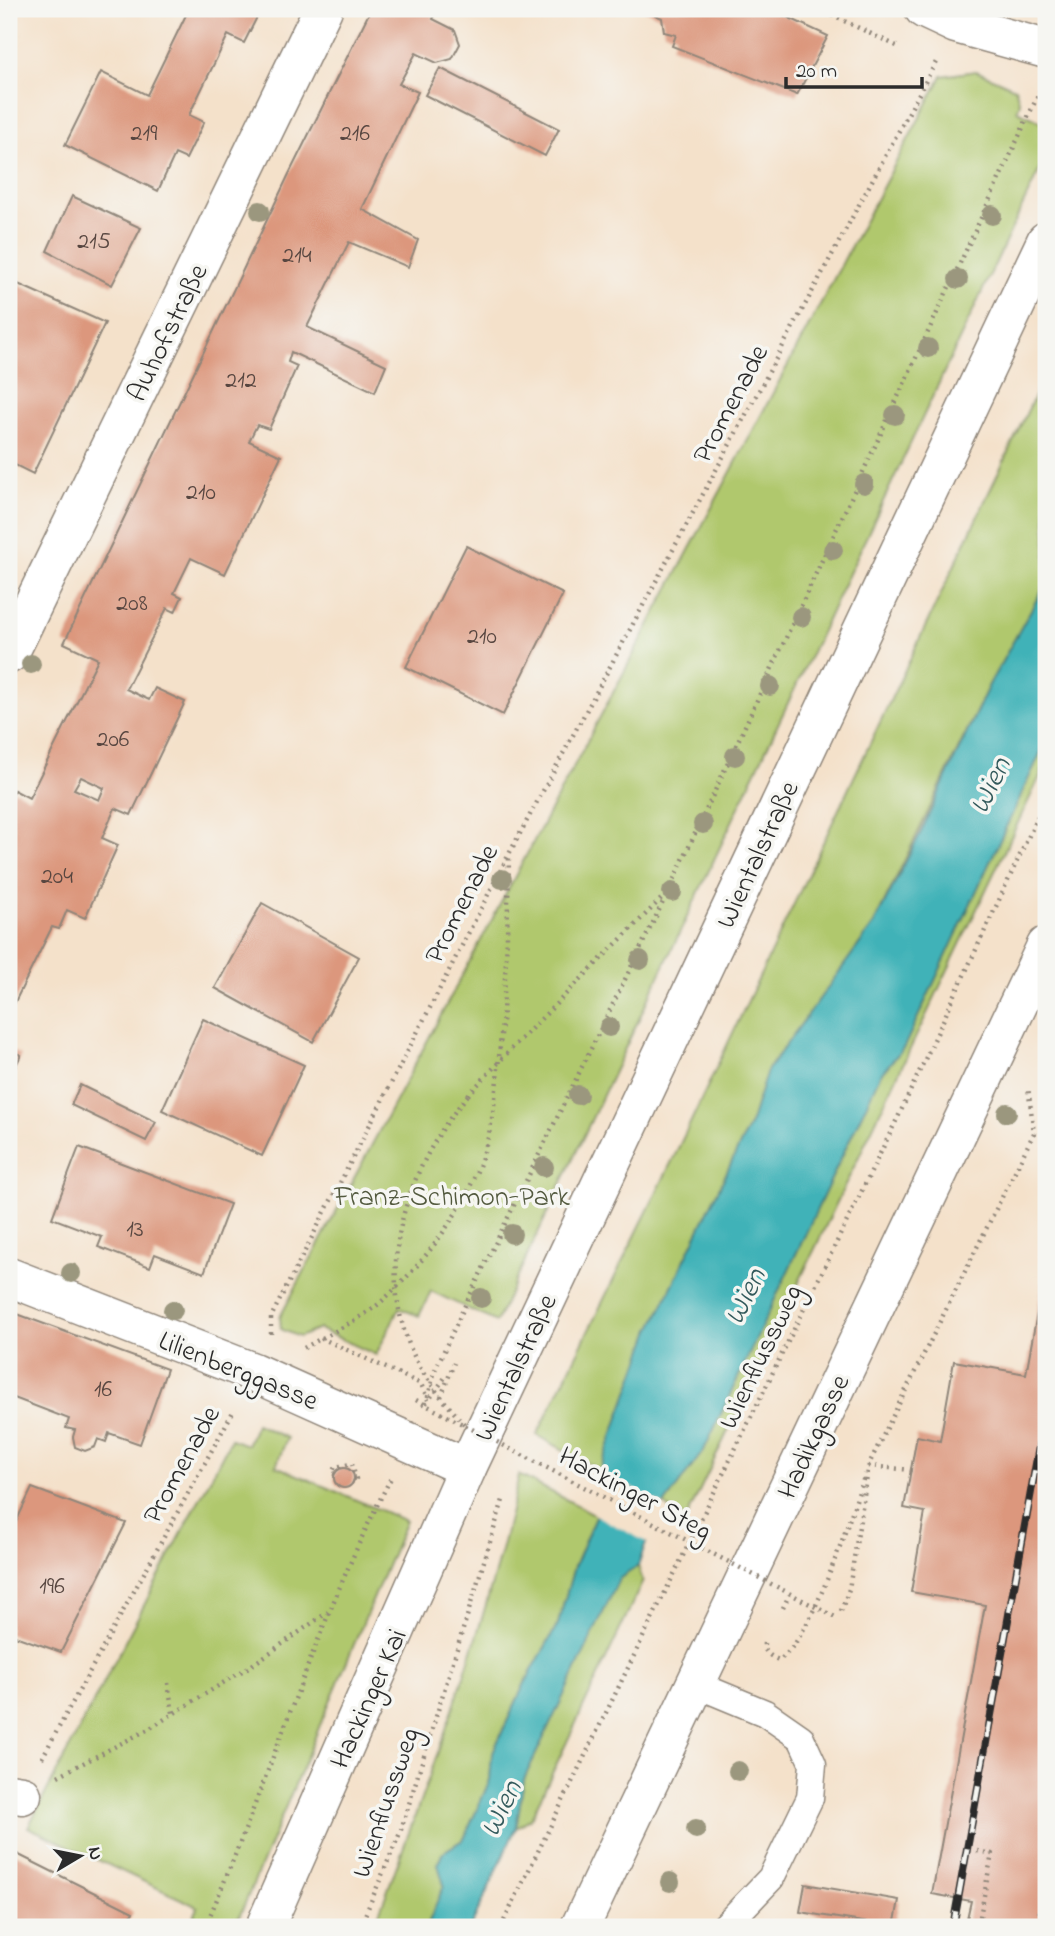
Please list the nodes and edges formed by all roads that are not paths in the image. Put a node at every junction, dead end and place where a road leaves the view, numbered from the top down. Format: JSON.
{"nodes":[{"id":1,"x":323,"y":9,"type":"edge"},
{"id":2,"x":940,"y":16,"type":"edge"},
{"id":3,"x":1045,"y":66,"type":"edge"},
{"id":4,"x":1046,"y":241,"type":"edge"},
{"id":5,"x":9,"y":654,"type":"edge"},
{"id":6,"x":1046,"y":946,"type":"edge"},
{"id":7,"x":9,"y":1277,"type":"edge"},
{"id":8,"x":467,"y":1468,"type":"junction"},
{"id":9,"x":695,"y":1684,"type":"junction"},
{"id":10,"x":265,"y":1927,"type":"edge"},
{"id":11,"x":580,"y":1927,"type":"edge"},
{"id":12,"x":724,"y":1927,"type":"edge"}],
"edges":[{"from":1,"to":5,"type":"main road","name":"Auhofstraße"},
{"from":2,"to":3,"type":"main road"},
{"from":4,"to":8,"type":"main road","name":"Wientalstraße"},
{"from":6,"to":9,"type":"main road","name":"Hadikgasse"},
{"from":7,"to":8,"type":"main road","name":"Lilienberggasse"},
{"from":8,"to":10,"type":"main road","name":"Hackinger Kai"},
{"from":9,"to":11,"type":"main road","name":"Hadikgasse"},
{"from":9,"to":12,"type":"lane"}]}
